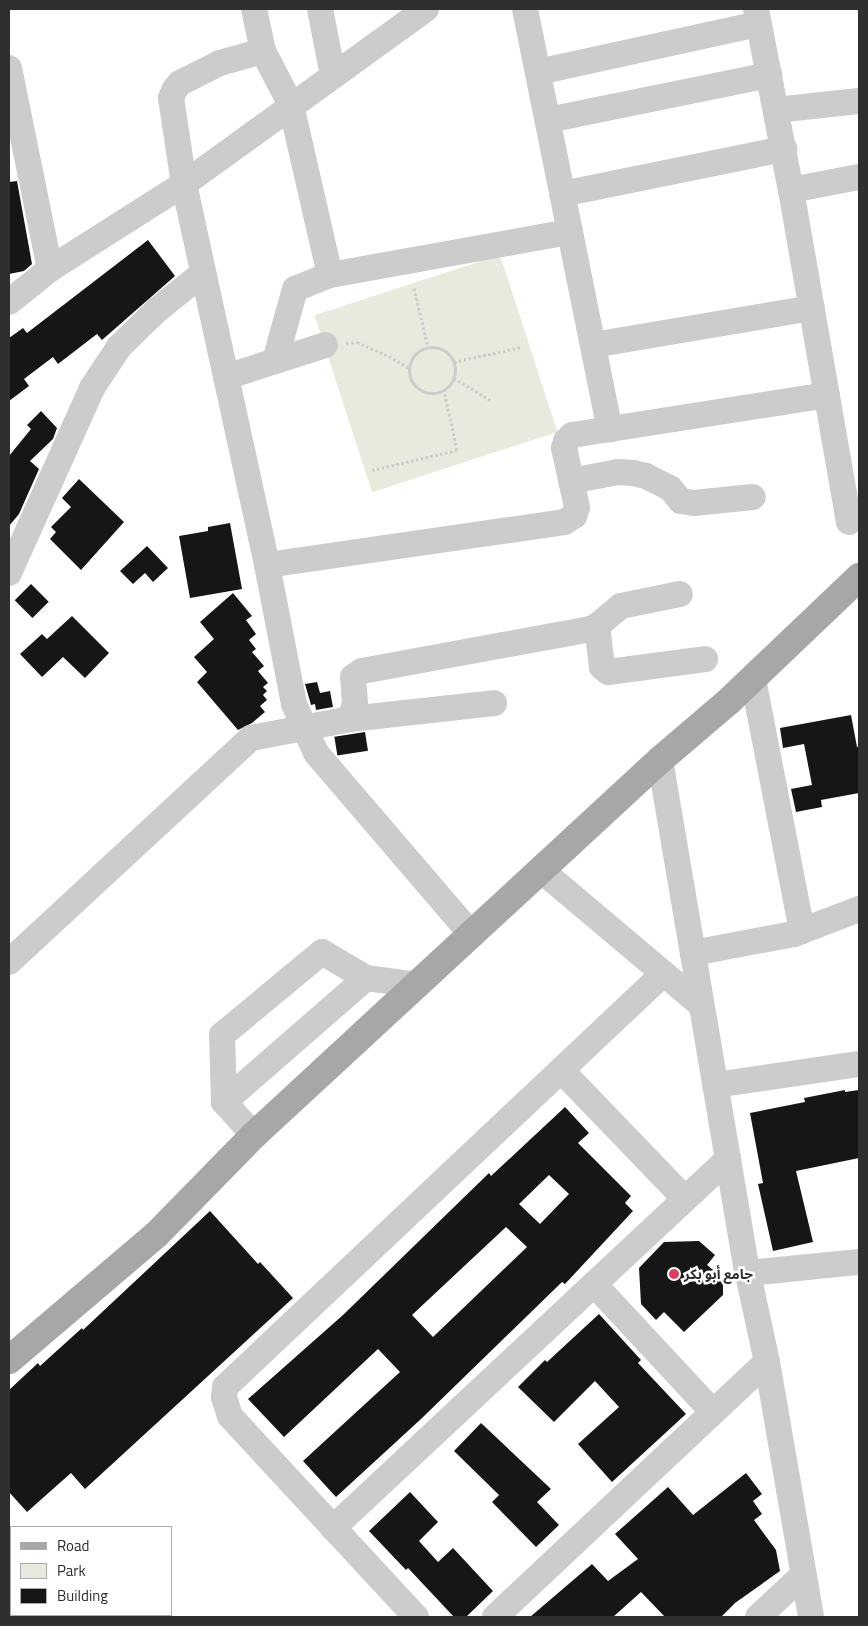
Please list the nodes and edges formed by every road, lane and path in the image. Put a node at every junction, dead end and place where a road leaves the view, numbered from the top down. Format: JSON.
{"nodes":[{"id":1,"x":254,"y":9,"type":"edge"},
{"id":2,"x":320,"y":9,"type":"edge"},
{"id":3,"x":426,"y":9,"type":"edge"},
{"id":4,"x":525,"y":9,"type":"edge"},
{"id":5,"x":758,"y":16,"type":"edge"},
{"id":6,"x":263,"y":51,"type":"junction"},
{"id":7,"x":9,"y":68,"type":"edge"},
{"id":8,"x":538,"y":72,"type":"junction"},
{"id":9,"x":333,"y":75,"type":"junction"},
{"id":10,"x":769,"y":75,"type":"junction"},
{"id":11,"x":12,"y":98,"type":"edge"},
{"id":12,"x":859,"y":100,"type":"edge"},
{"id":13,"x":291,"y":105,"type":"junction"},
{"id":14,"x":776,"y":110,"type":"junction"},
{"id":15,"x":548,"y":120,"type":"junction"},
{"id":16,"x":784,"y":149,"type":"junction"},
{"id":17,"x":859,"y":177,"type":"edge"},
{"id":18,"x":184,"y":184,"type":"junction"},
{"id":19,"x":792,"y":190,"type":"junction"},
{"id":20,"x":562,"y":194,"type":"junction"},
{"id":21,"x":570,"y":232,"type":"junction"},
{"id":22,"x":50,"y":269,"type":"junction"},
{"id":23,"x":203,"y":273,"type":"junction"},
{"id":24,"x":330,"y":275,"type":"junction"},
{"id":25,"x":414,"y":288,"type":"dead end"},
{"id":26,"x":9,"y":302,"type":"edge"},
{"id":27,"x":812,"y":308,"type":"junction"},
{"id":28,"x":325,"y":345,"type":"joint"},
{"id":29,"x":593,"y":345,"type":"junction"},
{"id":30,"x":428,"y":347,"type":"junction"},
{"id":31,"x":521,"y":347,"type":"dead end"},
{"id":32,"x":275,"y":361,"type":"junction"},
{"id":33,"x":454,"y":362,"type":"junction"},
{"id":34,"x":409,"y":368,"type":"junction"},
{"id":35,"x":226,"y":377,"type":"junction"},
{"id":36,"x":454,"y":378,"type":"junction"},
{"id":37,"x":444,"y":390,"type":"junction"},
{"id":38,"x":827,"y":395,"type":"junction"},
{"id":39,"x":492,"y":401,"type":"dead end"},
{"id":40,"x":610,"y":429,"type":"junction"},
{"id":41,"x":372,"y":470,"type":"dead end"},
{"id":42,"x":571,"y":482,"type":"junction"},
{"id":43,"x":754,"y":497,"type":"dead end"},
{"id":44,"x":849,"y":522,"type":"dead end"},
{"id":45,"x":266,"y":565,"type":"junction"},
{"id":46,"x":9,"y":573,"type":"edge"},
{"id":47,"x":859,"y":577,"type":"edge"},
{"id":48,"x":680,"y":594,"type":"dead end"},
{"id":49,"x":597,"y":626,"type":"junction"},
{"id":50,"x":705,"y":659,"type":"dead end"},
{"id":51,"x":753,"y":679,"type":"junction"},
{"id":52,"x":494,"y":703,"type":"dead end"},
{"id":53,"x":350,"y":719,"type":"junction"},
{"id":54,"x":305,"y":729,"type":"junction"},
{"id":55,"x":660,"y":760,"type":"junction"},
{"id":56,"x":542,"y":871,"type":"junction"},
{"id":57,"x":859,"y":909,"type":"edge"},
{"id":58,"x":802,"y":931,"type":"junction"},
{"id":59,"x":472,"y":934,"type":"junction"},
{"id":60,"x":693,"y":953,"type":"junction"},
{"id":61,"x":9,"y":962,"type":"edge"},
{"id":62,"x":663,"y":974,"type":"junction"},
{"id":63,"x":366,"y":978,"type":"junction"},
{"id":64,"x":418,"y":985,"type":"junction"},
{"id":65,"x":700,"y":1004,"type":"junction"},
{"id":66,"x":859,"y":1064,"type":"edge"},
{"id":67,"x":561,"y":1070,"type":"junction"},
{"id":68,"x":715,"y":1085,"type":"junction"},
{"id":69,"x":224,"y":1102,"type":"junction"},
{"id":70,"x":254,"y":1135,"type":"junction"},
{"id":71,"x":728,"y":1159,"type":"junction"},
{"id":72,"x":685,"y":1199,"type":"junction"},
{"id":73,"x":859,"y":1262,"type":"edge"},
{"id":74,"x":748,"y":1273,"type":"junction"},
{"id":75,"x":594,"y":1284,"type":"junction"},
{"id":76,"x":9,"y":1360,"type":"edge"},
{"id":77,"x":766,"y":1362,"type":"junction"},
{"id":78,"x":713,"y":1412,"type":"junction"},
{"id":79,"x":333,"y":1528,"type":"junction"},
{"id":80,"x":803,"y":1575,"type":"junction"},
{"id":81,"x":416,"y":1617,"type":"edge"},
{"id":82,"x":495,"y":1617,"type":"edge"},
{"id":83,"x":758,"y":1617,"type":"edge"},
{"id":84,"x":812,"y":1617,"type":"edge"}],
"edges":[{"from":1,"to":6,"type":"street"},
{"from":2,"to":9,"type":"street"},
{"from":3,"to":9,"type":"street"},
{"from":4,"to":8,"type":"street"},
{"from":5,"to":8,"type":"street"},
{"from":5,"to":10,"type":"street"},
{"from":6,"to":13,"type":"street"},
{"from":6,"to":18,"type":"street"},
{"from":7,"to":11,"type":"street"},
{"from":8,"to":15,"type":"street"},
{"from":9,"to":13,"type":"street"},
{"from":10,"to":14,"type":"street"},
{"from":10,"to":15,"type":"street"},
{"from":11,"to":22,"type":"street"},
{"from":12,"to":14,"type":"street"},
{"from":13,"to":18,"type":"street"},
{"from":13,"to":24,"type":"street"},
{"from":14,"to":16,"type":"street"},
{"from":15,"to":20,"type":"street"},
{"from":16,"to":19,"type":"street"},
{"from":16,"to":20,"type":"street"},
{"from":17,"to":19,"type":"street"},
{"from":18,"to":22,"type":"street"},
{"from":18,"to":23,"type":"street"},
{"from":19,"to":27,"type":"street"},
{"from":20,"to":21,"type":"street"},
{"from":21,"to":24,"type":"street"},
{"from":21,"to":29,"type":"street"},
{"from":22,"to":26,"type":"street"},
{"from":23,"to":35,"type":"street"},
{"from":23,"to":46,"type":"street"},
{"from":24,"to":32,"type":"street"},
{"from":25,"to":30,"type":"path"},
{"from":27,"to":29,"type":"street"},
{"from":27,"to":38,"type":"street"},
{"from":28,"to":32,"type":"street"},
{"from":28,"to":34,"type":"path"},
{"from":29,"to":40,"type":"street"},
{"from":30,"to":33,"type":"path"},
{"from":30,"to":34,"type":"path"},
{"from":31,"to":33,"type":"path"},
{"from":32,"to":35,"type":"street"},
{"from":33,"to":36,"type":"path"},
{"from":34,"to":37,"type":"path"},
{"from":35,"to":45,"type":"street"},
{"from":36,"to":37,"type":"path"},
{"from":36,"to":39,"type":"path"},
{"from":37,"to":41,"type":"path"},
{"from":38,"to":40,"type":"street"},
{"from":38,"to":44,"type":"street"},
{"from":40,"to":42,"type":"street"},
{"from":42,"to":43,"type":"street"},
{"from":42,"to":45,"type":"street"},
{"from":45,"to":54,"type":"street"},
{"from":47,"to":51,"type":"main road"},
{"from":48,"to":49,"type":"street"},
{"from":49,"to":50,"type":"street"},
{"from":49,"to":53,"type":"street"},
{"from":51,"to":55,"type":"main road"},
{"from":51,"to":58,"type":"street"},
{"from":52,"to":53,"type":"street"},
{"from":53,"to":54,"type":"street"},
{"from":54,"to":59,"type":"street"},
{"from":54,"to":61,"type":"street"},
{"from":55,"to":56,"type":"main road"},
{"from":55,"to":60,"type":"street"},
{"from":56,"to":59,"type":"main road"},
{"from":56,"to":62,"type":"street"},
{"from":57,"to":58,"type":"street"},
{"from":58,"to":60,"type":"street"},
{"from":59,"to":64,"type":"main road"},
{"from":60,"to":65,"type":"street"},
{"from":62,"to":65,"type":"street"},
{"from":62,"to":67,"type":"street"},
{"from":63,"to":64,"type":"street"},
{"from":63,"to":69,"type":"street"},
{"from":63,"to":69,"type":"street"},
{"from":64,"to":70,"type":"main road"},
{"from":65,"to":68,"type":"street"},
{"from":66,"to":68,"type":"street"},
{"from":67,"to":72,"type":"street"},
{"from":67,"to":79,"type":"street"},
{"from":68,"to":71,"type":"street"},
{"from":69,"to":70,"type":"street"},
{"from":70,"to":76,"type":"main road"},
{"from":71,"to":72,"type":"street"},
{"from":71,"to":74,"type":"street"},
{"from":72,"to":75,"type":"street"},
{"from":73,"to":74,"type":"street"},
{"from":74,"to":77,"type":"street"},
{"from":75,"to":78,"type":"street"},
{"from":75,"to":79,"type":"street"},
{"from":77,"to":78,"type":"street"},
{"from":77,"to":80,"type":"street"},
{"from":78,"to":82,"type":"street"},
{"from":79,"to":81,"type":"street"},
{"from":80,"to":83,"type":"street"},
{"from":80,"to":84,"type":"street"}]}
